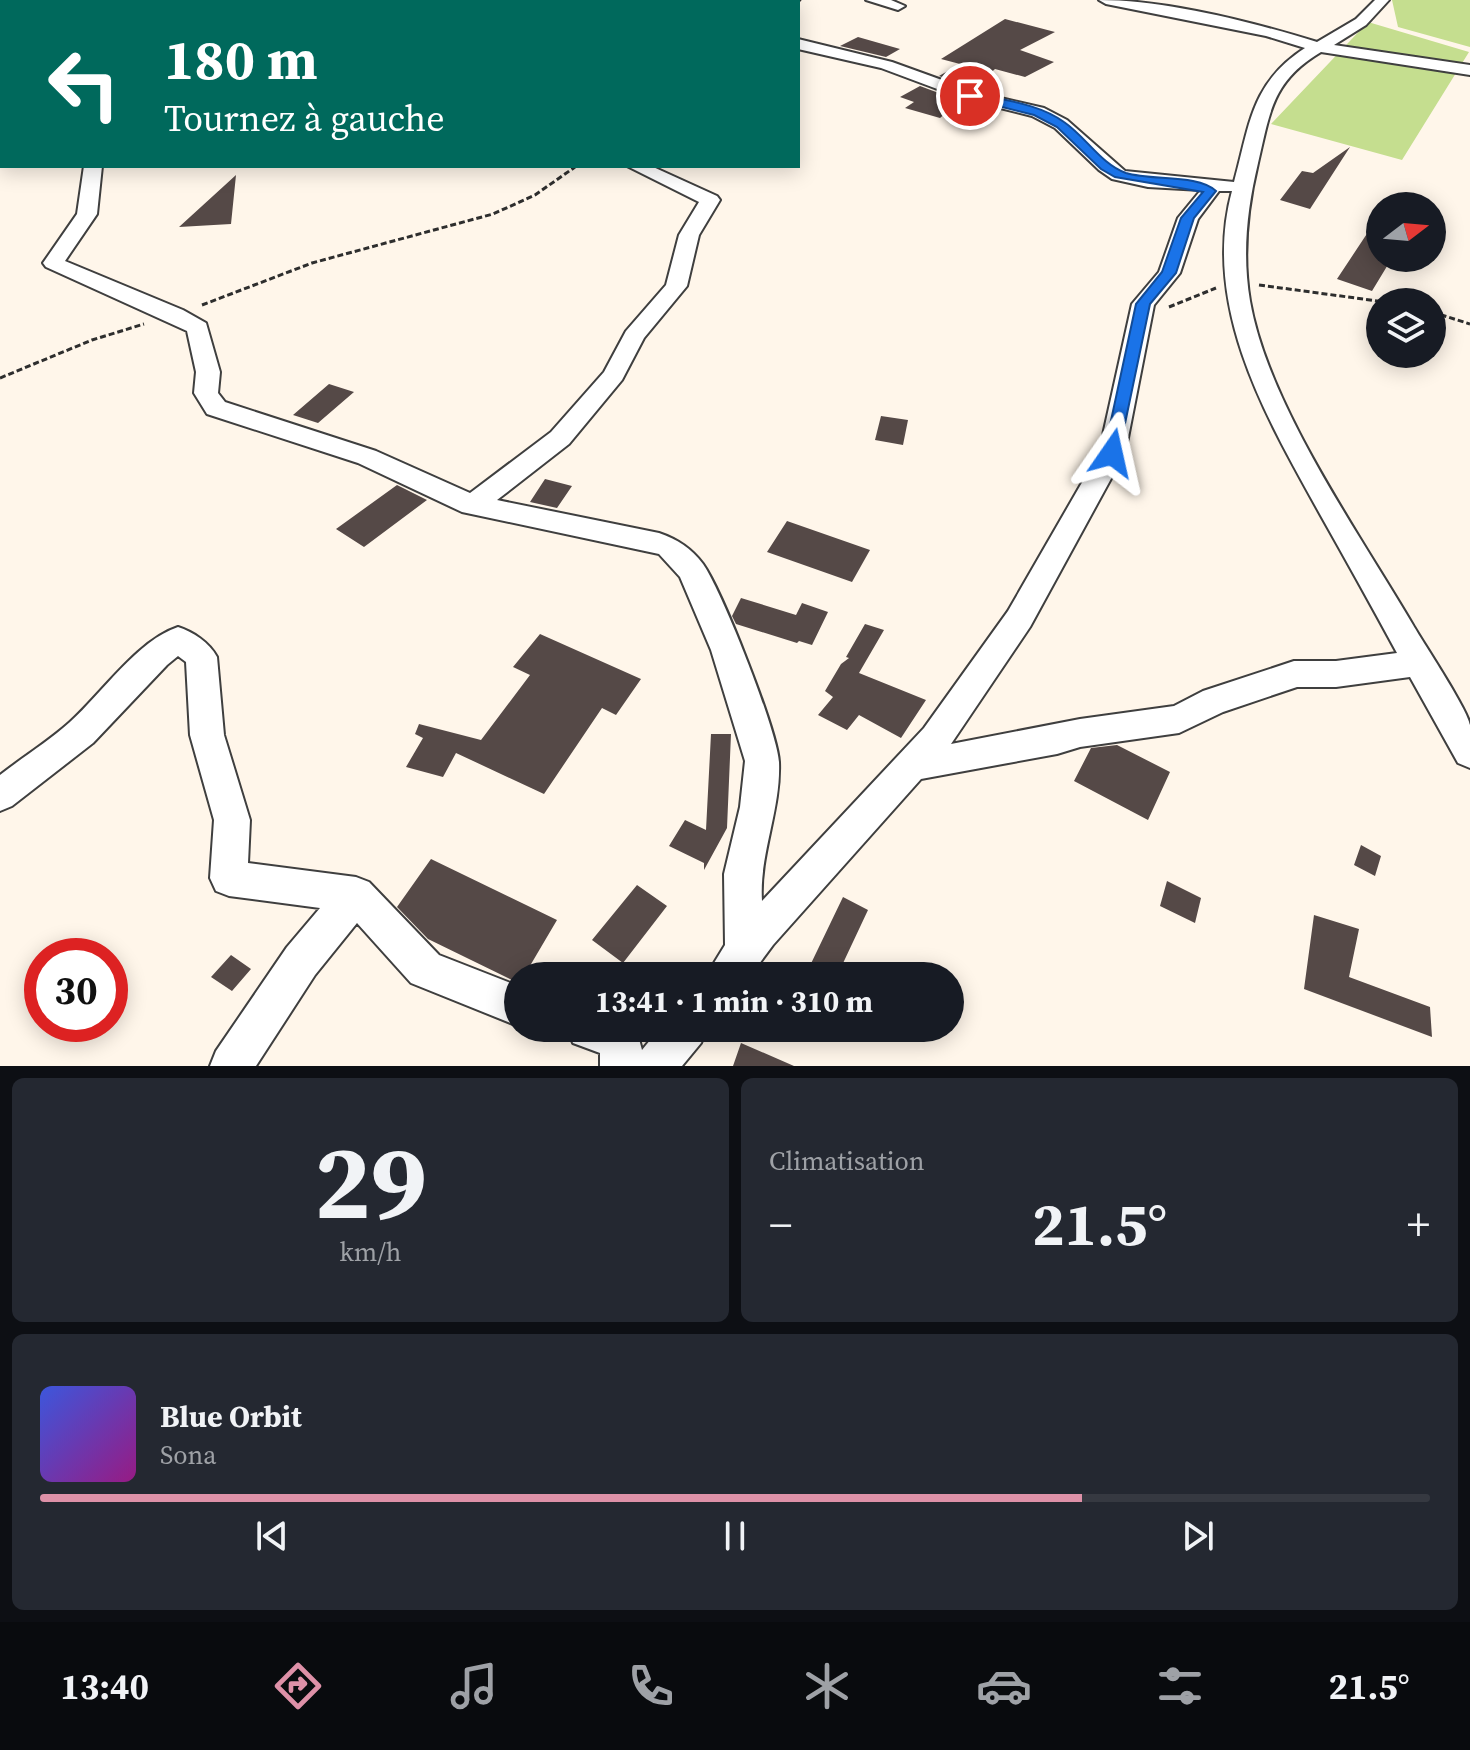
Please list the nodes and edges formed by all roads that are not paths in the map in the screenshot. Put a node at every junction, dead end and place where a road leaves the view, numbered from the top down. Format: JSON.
{"nodes":[{"id":1,"x":873,"y":0,"type":"edge"},
{"id":2,"x":1106,"y":0,"type":"edge"},
{"id":3,"x":1382,"y":0,"type":"edge"},
{"id":4,"x":898,"y":6,"type":"dead end"},
{"id":5,"x":800,"y":44,"type":"edge"},
{"id":6,"x":1317,"y":47,"type":"junction"},
{"id":7,"x":1470,"y":70,"type":"edge"},
{"id":8,"x":93,"y":168,"type":"edge"},
{"id":9,"x":640,"y":168,"type":"edge"},
{"id":10,"x":1206,"y":188,"type":"junction"},
{"id":11,"x":1239,"y":195,"type":"junction"},
{"id":12,"x":472,"y":505,"type":"junction"},
{"id":13,"x":1419,"y":663,"type":"junction"},
{"id":14,"x":1470,"y":753,"type":"edge"},
{"id":15,"x":914,"y":765,"type":"junction"},
{"id":16,"x":0,"y":795,"type":"edge"},
{"id":17,"x":356,"y":895,"type":"junction"},
{"id":18,"x":745,"y":951,"type":"junction"},
{"id":19,"x":737,"y":962,"type":"edge"},
{"id":20,"x":504,"y":1000,"type":"edge"},
{"id":21,"x":621,"y":1042,"type":"edge"},
{"id":22,"x":675,"y":1042,"type":"edge"},
{"id":23,"x":231,"y":1066,"type":"edge"},
{"id":24,"x":621,"y":1066,"type":"edge"},
{"id":25,"x":656,"y":1066,"type":"edge"}],
"edges":[{"from":1,"to":4,"type":"street"},
{"from":2,"to":6,"type":"street"},
{"from":3,"to":6,"type":"street"},
{"from":5,"to":10,"type":"street"},
{"from":6,"to":7,"type":"street"},
{"from":6,"to":11,"type":"street"},
{"from":8,"to":12,"type":"street"},
{"from":9,"to":12,"type":"street"},
{"from":10,"to":11,"type":"street"},
{"from":10,"to":15,"type":"street"},
{"from":11,"to":13,"type":"street"},
{"from":12,"to":18,"type":"street"},
{"from":13,"to":14,"type":"street"},
{"from":13,"to":15,"type":"street"},
{"from":15,"to":18,"type":"street"},
{"from":16,"to":17,"type":"street"},
{"from":17,"to":20,"type":"street"},
{"from":17,"to":23,"type":"street"},
{"from":18,"to":19,"type":"street"},
{"from":21,"to":24,"type":"street"},
{"from":22,"to":25,"type":"street"}]}
